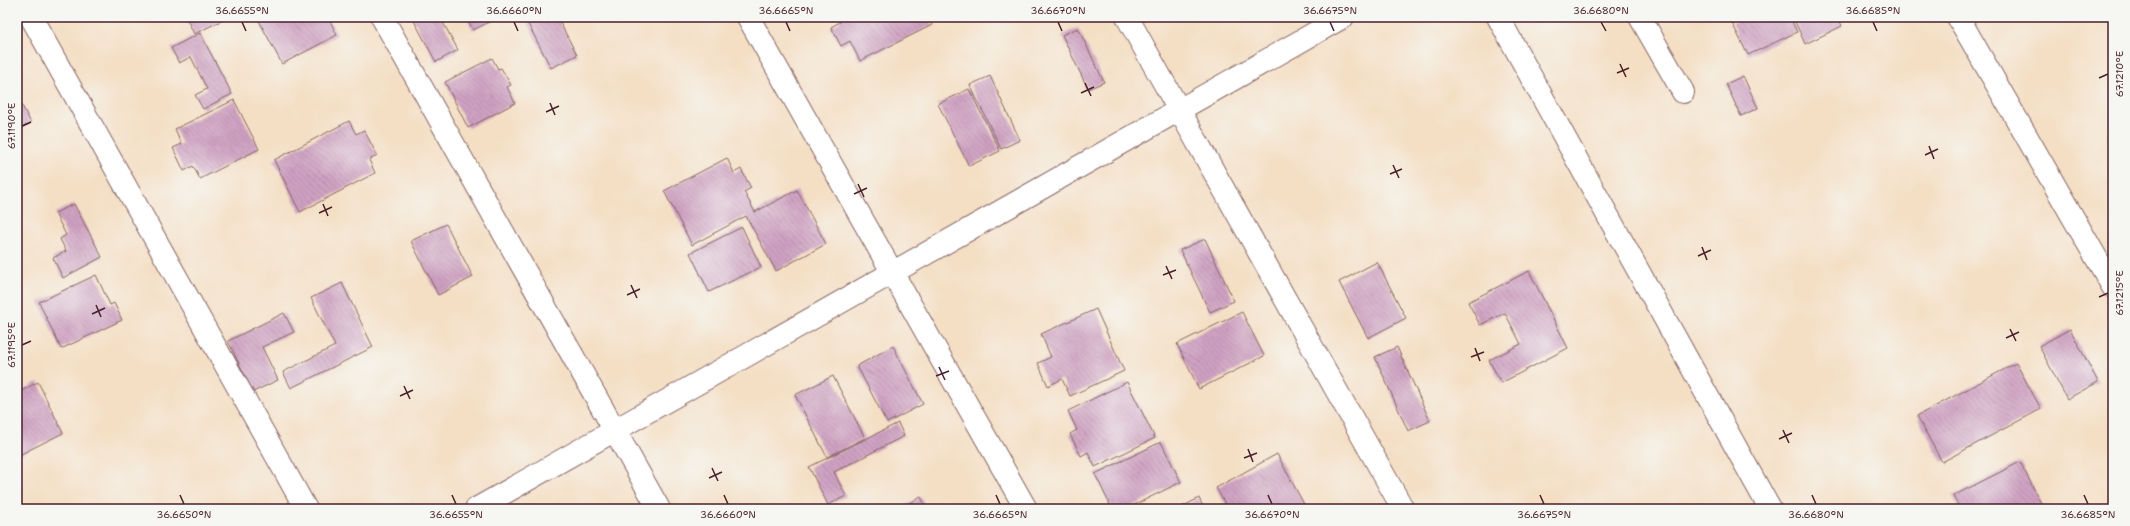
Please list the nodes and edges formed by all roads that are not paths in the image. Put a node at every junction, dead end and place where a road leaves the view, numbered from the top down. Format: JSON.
{"nodes":[{"id":1,"x":31,"y":17,"type":"edge"},
{"id":2,"x":382,"y":17,"type":"edge"},
{"id":3,"x":748,"y":17,"type":"edge"},
{"id":4,"x":1127,"y":17,"type":"edge"},
{"id":5,"x":1343,"y":17,"type":"edge"},
{"id":6,"x":1498,"y":17,"type":"edge"},
{"id":7,"x":1640,"y":17,"type":"edge"},
{"id":8,"x":1958,"y":17,"type":"edge"},
{"id":9,"x":1683,"y":92,"type":"dead end"},
{"id":10,"x":1179,"y":110,"type":"junction"},
{"id":11,"x":893,"y":272,"type":"junction"},
{"id":12,"x":2113,"y":287,"type":"edge"},
{"id":13,"x":615,"y":430,"type":"junction"},
{"id":14,"x":306,"y":509,"type":"edge"},
{"id":15,"x":476,"y":509,"type":"edge"},
{"id":16,"x":659,"y":509,"type":"edge"},
{"id":17,"x":1026,"y":509,"type":"edge"},
{"id":18,"x":1404,"y":509,"type":"edge"},
{"id":19,"x":1770,"y":509,"type":"edge"}],
"edges":[{"from":1,"to":14,"type":"street"},
{"from":2,"to":13,"type":"street"},
{"from":3,"to":11,"type":"street"},
{"from":4,"to":10,"type":"street"},
{"from":5,"to":10,"type":"street"},
{"from":6,"to":19,"type":"street"},
{"from":7,"to":9,"type":"street"},
{"from":8,"to":12,"type":"street"},
{"from":10,"to":11,"type":"street"},
{"from":10,"to":18,"type":"street"},
{"from":11,"to":13,"type":"street"},
{"from":11,"to":17,"type":"street"},
{"from":13,"to":15,"type":"street"},
{"from":13,"to":16,"type":"street"}]}
